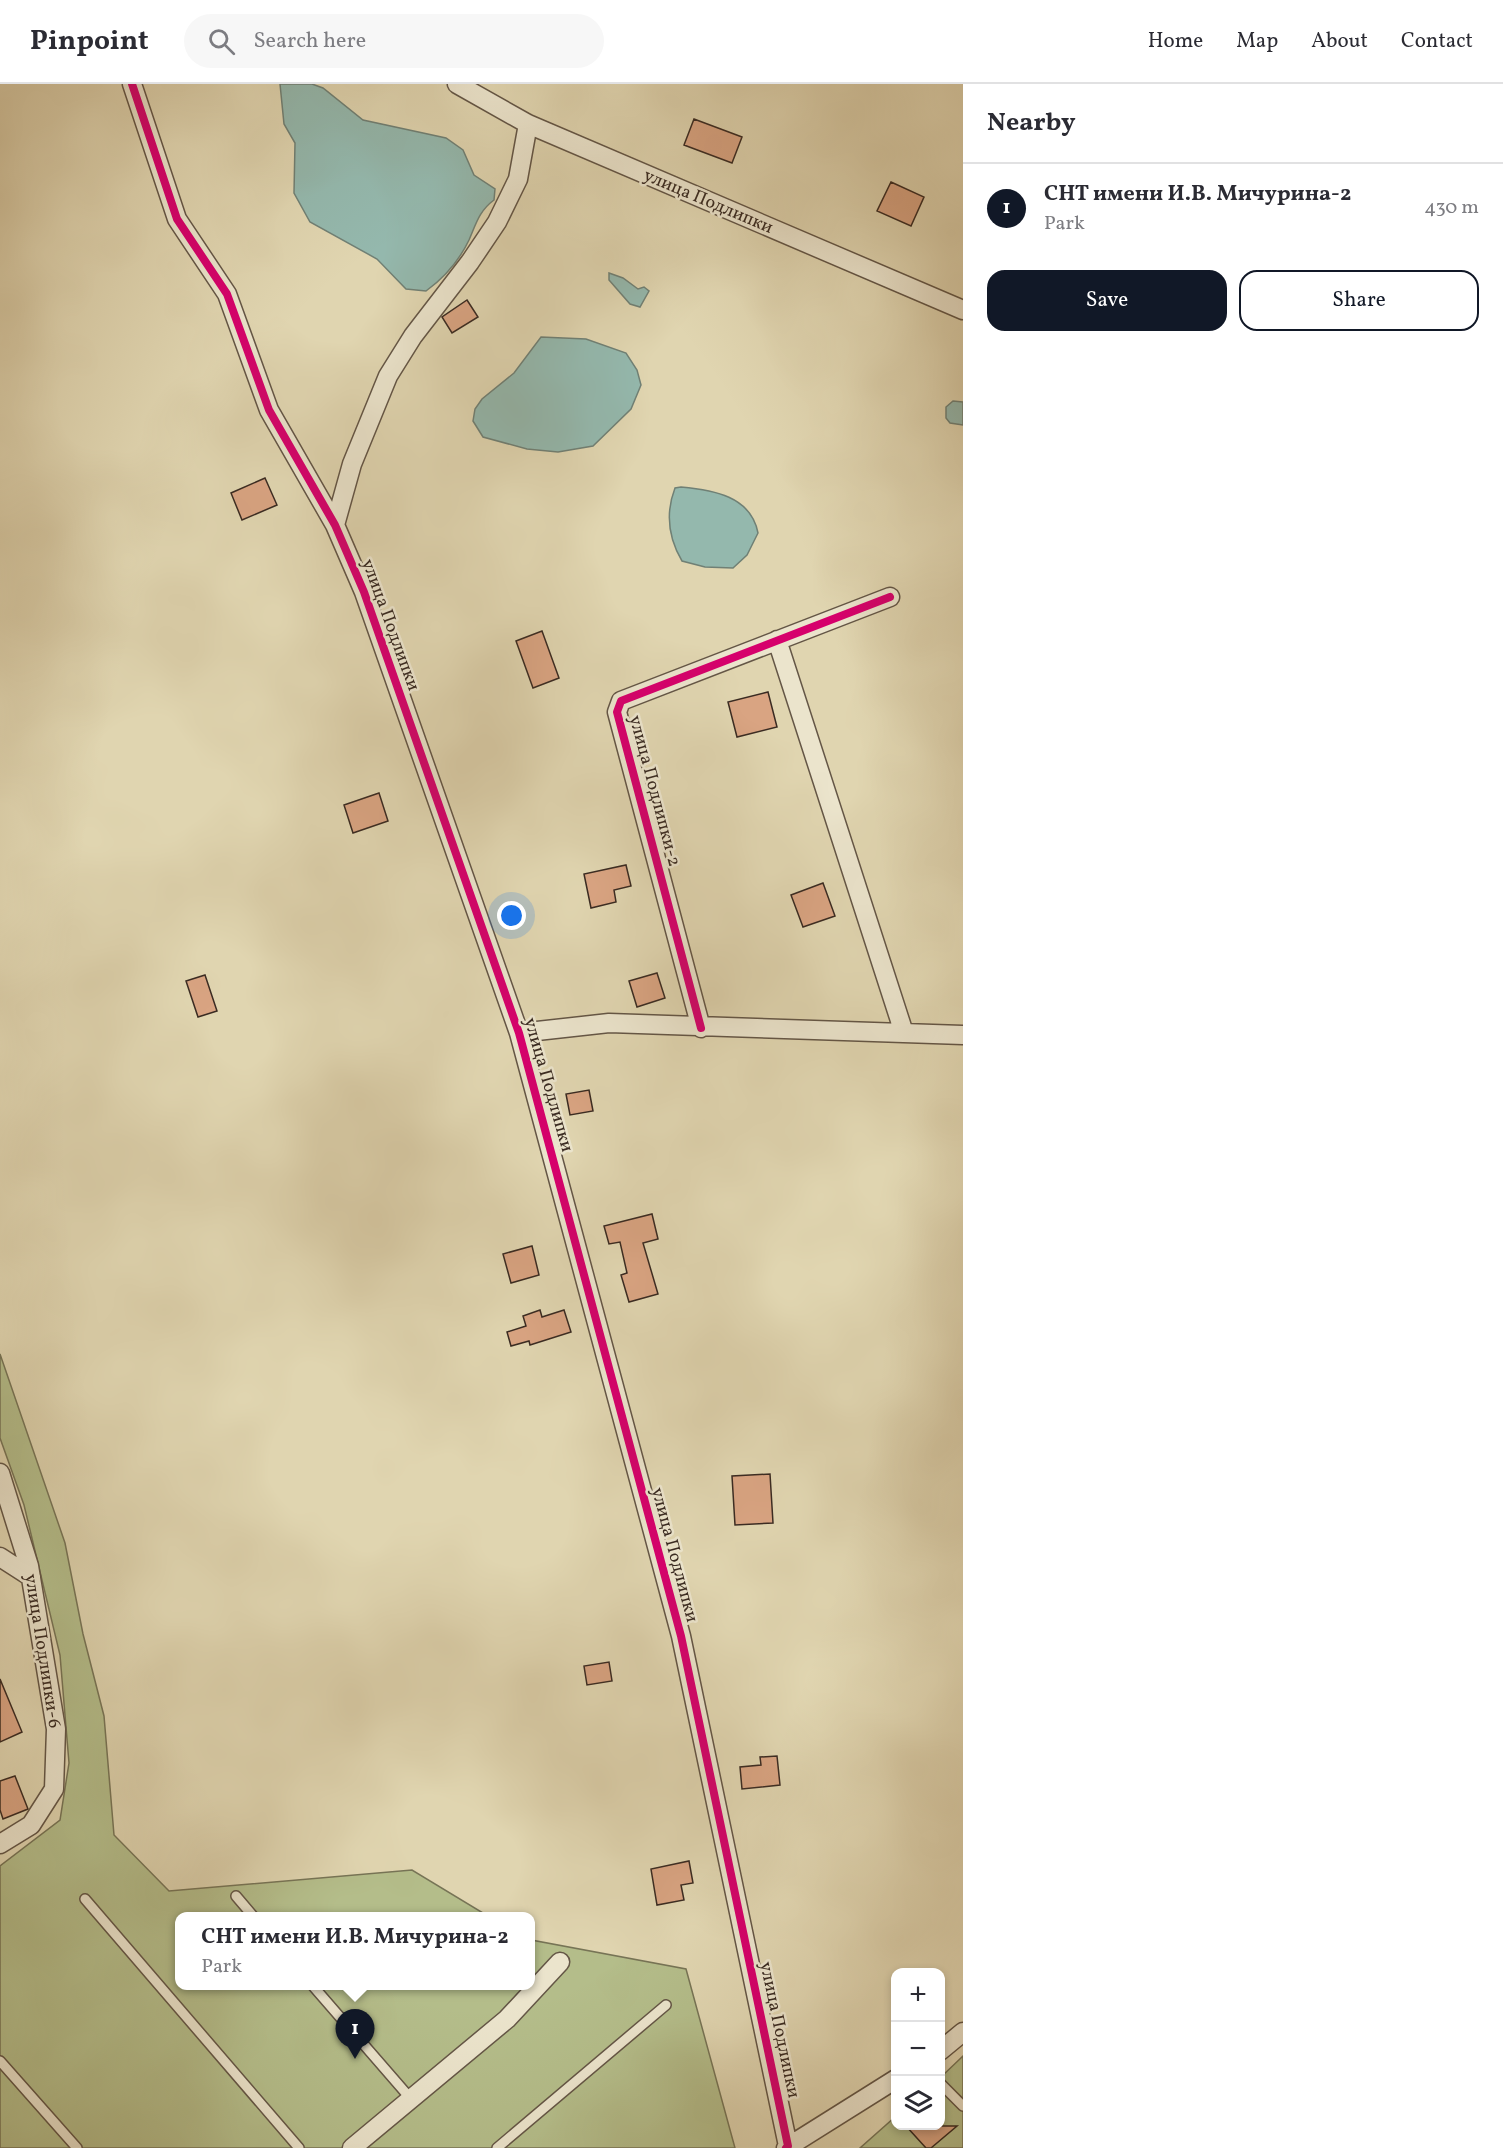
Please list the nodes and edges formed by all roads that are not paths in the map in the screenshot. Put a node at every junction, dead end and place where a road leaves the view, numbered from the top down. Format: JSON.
{"nodes":[{"id":1,"x":132,"y":84,"type":"edge"},
{"id":2,"x":457,"y":84,"type":"edge"},
{"id":3,"x":528,"y":124,"type":"junction"},
{"id":4,"x":963,"y":310,"type":"edge"},
{"id":5,"x":335,"y":525,"type":"junction"},
{"id":6,"x":891,"y":597,"type":"dead end"},
{"id":7,"x":777,"y":640,"type":"junction"},
{"id":8,"x":701,"y":1028,"type":"junction"},
{"id":9,"x":519,"y":1033,"type":"junction"},
{"id":10,"x":904,"y":1033,"type":"junction"},
{"id":11,"x":963,"y":1035,"type":"edge"},
{"id":12,"x":0,"y":1473,"type":"edge"},
{"id":13,"x":0,"y":1557,"type":"edge"},
{"id":14,"x":31,"y":1577,"type":"junction"},
{"id":15,"x":0,"y":1844,"type":"edge"},
{"id":16,"x":236,"y":1896,"type":"dead end"},
{"id":17,"x":85,"y":1899,"type":"dead end"},
{"id":18,"x":249,"y":1912,"type":"edge"},
{"id":19,"x":560,"y":1962,"type":"dead end"},
{"id":20,"x":535,"y":1989,"type":"edge"},
{"id":21,"x":316,"y":1990,"type":"edge"},
{"id":22,"x":534,"y":1990,"type":"edge"},
{"id":23,"x":666,"y":2005,"type":"dead end"},
{"id":24,"x":963,"y":2032,"type":"edge"},
{"id":25,"x":945,"y":2047,"type":"edge"},
{"id":26,"x":0,"y":2061,"type":"edge"},
{"id":27,"x":891,"y":2082,"type":"edge"},
{"id":28,"x":945,"y":2088,"type":"edge"},
{"id":29,"x":411,"y":2099,"type":"junction"},
{"id":30,"x":963,"y":2106,"type":"edge"},
{"id":31,"x":787,"y":2147,"type":"edge"},
{"id":32,"x":77,"y":2148,"type":"edge"},
{"id":33,"x":299,"y":2148,"type":"edge"},
{"id":34,"x":352,"y":2148,"type":"edge"},
{"id":35,"x":497,"y":2148,"type":"edge"}],
"edges":[{"from":1,"to":5,"type":"street","name":"улица Подлипки"},
{"from":2,"to":3,"type":"street","name":"улица Подлипки"},
{"from":3,"to":4,"type":"street","name":"улица Подлипки"},
{"from":3,"to":5,"type":"street"},
{"from":5,"to":9,"type":"street","name":"улица Подлипки"},
{"from":6,"to":7,"type":"street","name":"улица Подлипки-2"},
{"from":7,"to":8,"type":"street","name":"улица Подлипки-2"},
{"from":7,"to":10,"type":"street"},
{"from":8,"to":9,"type":"street"},
{"from":8,"to":10,"type":"street"},
{"from":9,"to":31,"type":"street","name":"улица Подлипки"},
{"from":10,"to":11,"type":"street"},
{"from":12,"to":14,"type":"street","name":"улица Подлипки-6"},
{"from":13,"to":14,"type":"street"},
{"from":14,"to":15,"type":"street","name":"улица Подлипки-6"},
{"from":16,"to":18,"type":"lane"},
{"from":17,"to":33,"type":"lane"},
{"from":19,"to":20,"type":"street"},
{"from":21,"to":29,"type":"lane"},
{"from":22,"to":29,"type":"street"},
{"from":23,"to":35,"type":"lane"},
{"from":24,"to":25,"type":"street"},
{"from":26,"to":32,"type":"lane"},
{"from":27,"to":31,"type":"street"},
{"from":28,"to":30,"type":"lane"},
{"from":29,"to":34,"type":"street"}]}
